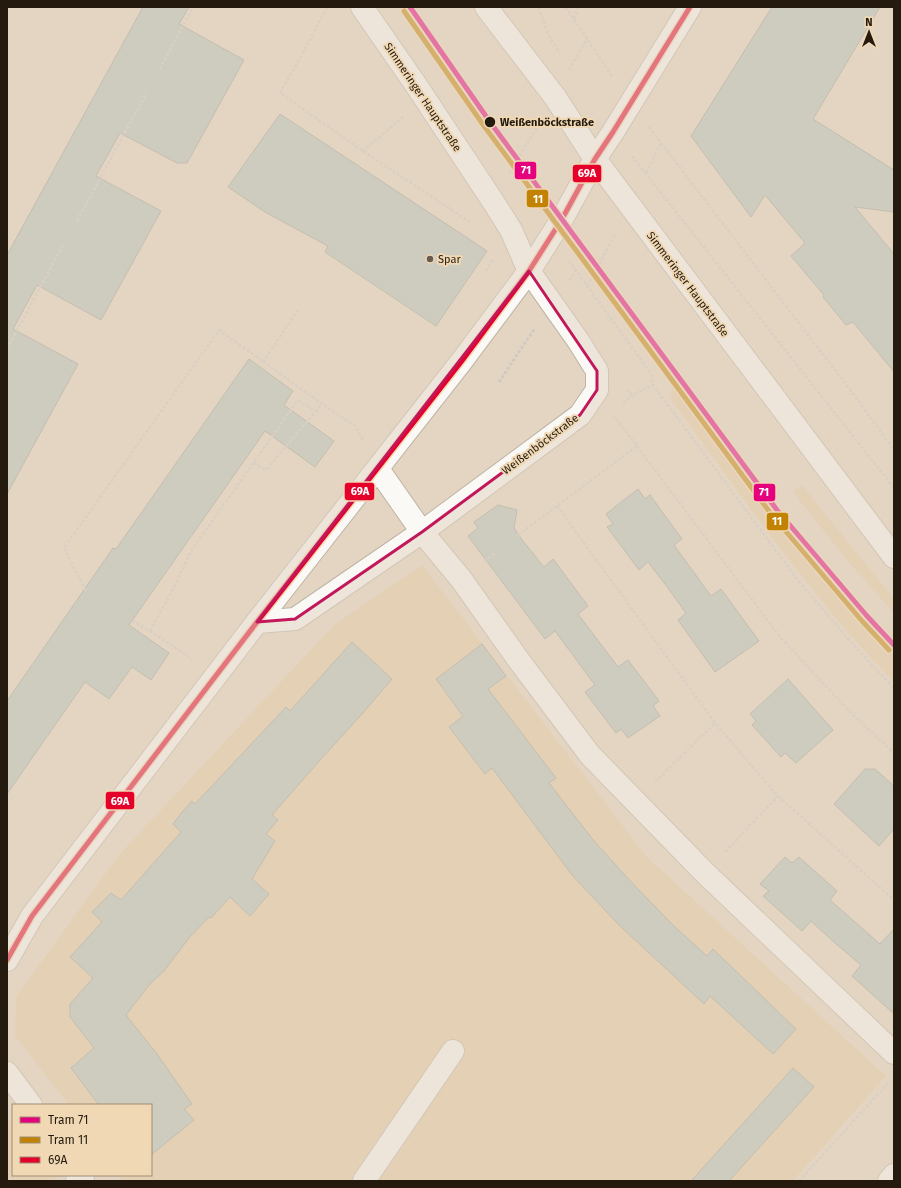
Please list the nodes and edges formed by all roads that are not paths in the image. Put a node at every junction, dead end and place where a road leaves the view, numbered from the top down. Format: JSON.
{"nodes":[{"id":1,"x":362,"y":7,"type":"edge"},
{"id":2,"x":486,"y":7,"type":"edge"},
{"id":3,"x":690,"y":7,"type":"edge"},
{"id":4,"x":595,"y":160,"type":"junction"},
{"id":5,"x":529,"y":271,"type":"junction"},
{"id":6,"x":378,"y":469,"type":"junction"},
{"id":7,"x":422,"y":532,"type":"junction"},
{"id":8,"x":894,"y":558,"type":"edge"},
{"id":9,"x":257,"y":622,"type":"junction"},
{"id":10,"x":7,"y":960,"type":"edge"},
{"id":11,"x":453,"y":1051,"type":"dead end"},
{"id":12,"x":894,"y":1053,"type":"edge"},
{"id":13,"x":7,"y":1073,"type":"edge"},
{"id":14,"x":30,"y":1104,"type":"edge"},
{"id":15,"x":894,"y":1176,"type":"edge"},
{"id":16,"x":364,"y":1181,"type":"edge"},
{"id":17,"x":889,"y":1181,"type":"edge"}],
"edges":[{"from":1,"to":5,"type":"street","name":"Simmeringer Hauptstraße"},
{"from":2,"to":4,"type":"street","name":"Simmeringer Hauptstraße"},
{"from":3,"to":4,"type":"street"},
{"from":4,"to":5,"type":"street"},
{"from":4,"to":8,"type":"street","name":"Simmeringer Hauptstraße"},
{"from":5,"to":6,"type":"street"},
{"from":5,"to":7,"type":"street","name":"Weißenböckstraße"},
{"from":6,"to":7,"type":"street"},
{"from":6,"to":9,"type":"street"},
{"from":7,"to":9,"type":"street","name":"Weißenböckstraße"},
{"from":7,"to":12,"type":"street"},
{"from":9,"to":10,"type":"street"},
{"from":11,"to":16,"type":"street"},
{"from":13,"to":14,"type":"street"},
{"from":15,"to":17,"type":"street"}]}
